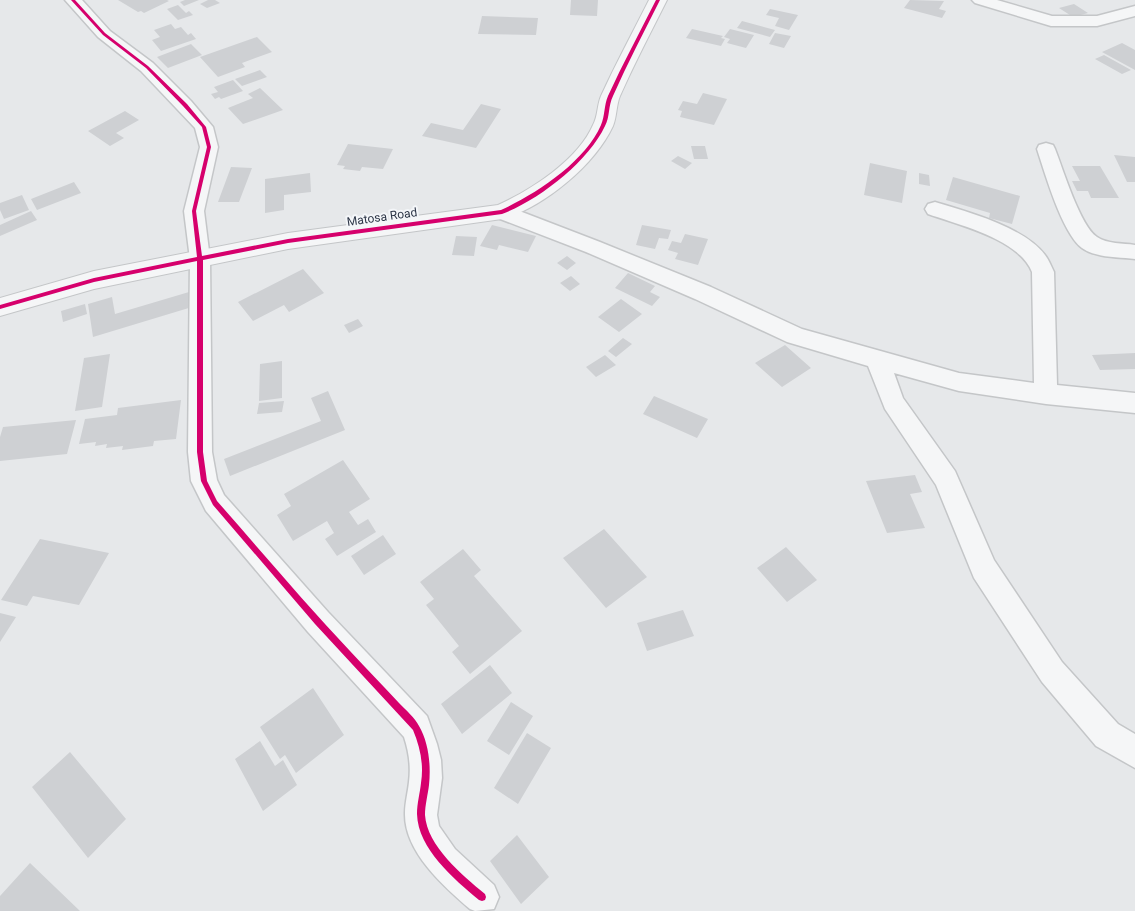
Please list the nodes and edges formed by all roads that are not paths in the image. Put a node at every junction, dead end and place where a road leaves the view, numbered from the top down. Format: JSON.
{"nodes":[{"id":1,"x":73,"y":0,"type":"edge"},
{"id":2,"x":658,"y":0,"type":"edge"},
{"id":3,"x":980,"y":0,"type":"edge"},
{"id":4,"x":1135,"y":11,"type":"edge"},
{"id":5,"x":1046,"y":149,"type":"dead end"},
{"id":6,"x":935,"y":209,"type":"dead end"},
{"id":7,"x":502,"y":212,"type":"junction"},
{"id":8,"x":1135,"y":252,"type":"edge"},
{"id":9,"x":200,"y":259,"type":"junction"},
{"id":10,"x":0,"y":307,"type":"edge"},
{"id":11,"x":878,"y":361,"type":"junction"},
{"id":12,"x":1046,"y":394,"type":"junction"},
{"id":13,"x":1135,"y":403,"type":"edge"},
{"id":14,"x":1135,"y":752,"type":"edge"},
{"id":15,"x":482,"y":897,"type":"dead end"}],
"edges":[{"from":1,"to":9,"type":"street"},
{"from":2,"to":7,"type":"street","name":"Matosa Road"},
{"from":3,"to":4,"type":"street"},
{"from":5,"to":8,"type":"street"},
{"from":6,"to":12,"type":"street"},
{"from":7,"to":9,"type":"street","name":"Matosa Road"},
{"from":7,"to":11,"type":"street"},
{"from":9,"to":10,"type":"street","name":"Matosa Road"},
{"from":9,"to":15,"type":"street"},
{"from":11,"to":12,"type":"street"},
{"from":11,"to":14,"type":"street"},
{"from":12,"to":13,"type":"street"}]}
